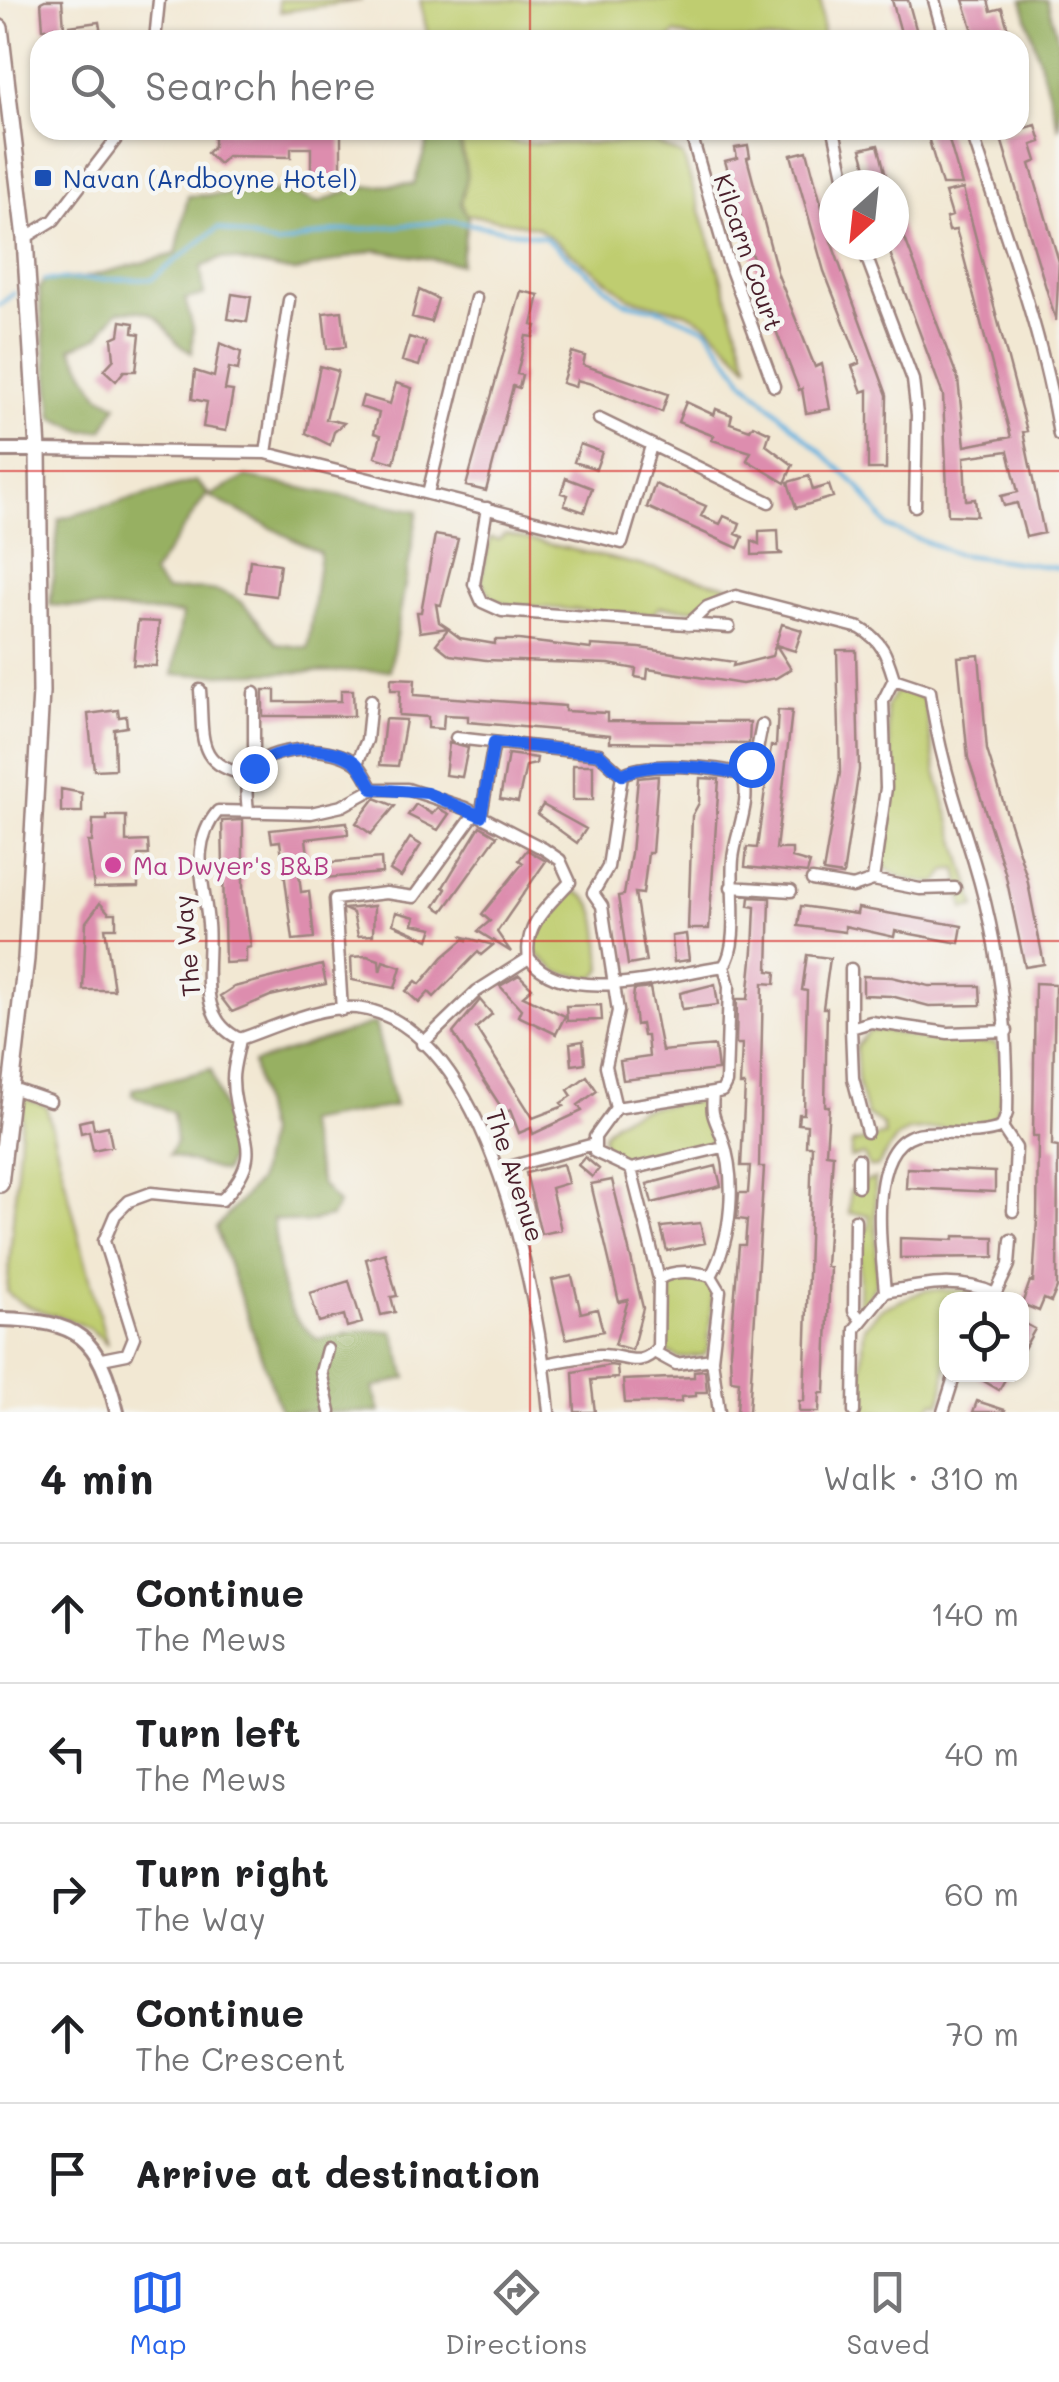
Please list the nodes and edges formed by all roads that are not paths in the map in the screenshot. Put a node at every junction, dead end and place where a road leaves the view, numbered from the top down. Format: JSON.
{"nodes":[{"id":1,"x":159,"y":0,"type":"edge"},
{"id":2,"x":934,"y":0,"type":"edge"},
{"id":3,"x":0,"y":28,"type":"edge"},
{"id":4,"x":156,"y":30,"type":"edge"},
{"id":5,"x":942,"y":30,"type":"edge"},
{"id":6,"x":115,"y":140,"type":"edge"},
{"id":7,"x":693,"y":140,"type":"edge"},
{"id":8,"x":836,"y":140,"type":"edge"},
{"id":9,"x":974,"y":140,"type":"edge"},
{"id":10,"x":843,"y":170,"type":"edge"},
{"id":11,"x":25,"y":238,"type":"junction"},
{"id":12,"x":868,"y":260,"type":"edge"},
{"id":13,"x":476,"y":298,"type":"dead end"},
{"id":14,"x":289,"y":300,"type":"dead end"},
{"id":15,"x":774,"y":386,"type":"dead end"},
{"id":16,"x":599,"y":420,"type":"dead end"},
{"id":17,"x":1059,"y":435,"type":"edge"},
{"id":18,"x":651,"y":446,"type":"junction"},
{"id":19,"x":5,"y":450,"type":"edge"},
{"id":20,"x":38,"y":450,"type":"junction"},
{"id":21,"x":266,"y":453,"type":"junction"},
{"id":22,"x":428,"y":492,"type":"junction"},
{"id":23,"x":769,"y":502,"type":"dead end"},
{"id":24,"x":915,"y":506,"type":"dead end"},
{"id":25,"x":487,"y":508,"type":"junction"},
{"id":26,"x":688,"y":625,"type":"junction"},
{"id":27,"x":729,"y":627,"type":"dead end"},
{"id":28,"x":894,"y":679,"type":"junction"},
{"id":29,"x":200,"y":690,"type":"dead end"},
{"id":30,"x":254,"y":694,"type":"dead end"},
{"id":31,"x":371,"y":700,"type":"dead end"},
{"id":32,"x":762,"y":725,"type":"dead end"},
{"id":33,"x":456,"y":738,"type":"dead end"},
{"id":34,"x":494,"y":742,"type":"junction"},
{"id":35,"x":357,"y":763,"type":"junction"},
{"id":36,"x":251,"y":772,"type":"junction"},
{"id":37,"x":622,"y":775,"type":"junction"},
{"id":38,"x":742,"y":776,"type":"junction"},
{"id":39,"x":373,"y":789,"type":"junction"},
{"id":40,"x":248,"y":810,"type":"junction"},
{"id":41,"x":478,"y":814,"type":"junction"},
{"id":42,"x":812,"y":880,"type":"dead end"},
{"id":43,"x":873,"y":880,"type":"junction"},
{"id":44,"x":570,"y":882,"type":"junction"},
{"id":45,"x":732,"y":887,"type":"junction"},
{"id":46,"x":955,"y":888,"type":"dead end"},
{"id":47,"x":791,"y":892,"type":"dead end"},
{"id":48,"x":593,"y":893,"type":"junction"},
{"id":49,"x":530,"y":958,"type":"junction"},
{"id":50,"x":724,"y":966,"type":"junction"},
{"id":51,"x":851,"y":969,"type":"dead end"},
{"id":52,"x":612,"y":985,"type":"junction"},
{"id":53,"x":342,"y":1010,"type":"junction"},
{"id":54,"x":851,"y":1028,"type":"junction"},
{"id":55,"x":1007,"y":1031,"type":"junction"},
{"id":56,"x":240,"y":1038,"type":"junction"},
{"id":57,"x":422,"y":1044,"type":"junction"},
{"id":58,"x":12,"y":1088,"type":"junction"},
{"id":59,"x":714,"y":1092,"type":"junction"},
{"id":60,"x":50,"y":1101,"type":"dead end"},
{"id":61,"x":616,"y":1108,"type":"junction"},
{"id":62,"x":1002,"y":1127,"type":"junction"},
{"id":63,"x":867,"y":1132,"type":"dead end"},
{"id":64,"x":594,"y":1144,"type":"junction"},
{"id":65,"x":724,"y":1147,"type":"junction"},
{"id":66,"x":858,"y":1159,"type":"dead end"},
{"id":67,"x":631,"y":1169,"type":"junction"},
{"id":68,"x":498,"y":1170,"type":"junction"},
{"id":69,"x":858,"y":1173,"type":"junction"},
{"id":70,"x":883,"y":1174,"type":"junction"},
{"id":71,"x":0,"y":1184,"type":"edge"},
{"id":72,"x":858,"y":1186,"type":"dead end"},
{"id":73,"x":1013,"y":1211,"type":"dead end"},
{"id":74,"x":854,"y":1220,"type":"dead end"},
{"id":75,"x":1011,"y":1240,"type":"dead end"},
{"id":76,"x":711,"y":1276,"type":"junction"},
{"id":77,"x":659,"y":1279,"type":"junction"},
{"id":78,"x":885,"y":1292,"type":"junction"},
{"id":79,"x":984,"y":1292,"type":"edge"},
{"id":80,"x":996,"y":1292,"type":"edge"},
{"id":81,"x":0,"y":1319,"type":"edge"},
{"id":82,"x":861,"y":1320,"type":"junction"},
{"id":83,"x":326,"y":1348,"type":"dead end"},
{"id":84,"x":654,"y":1352,"type":"junction"},
{"id":85,"x":102,"y":1359,"type":"junction"},
{"id":86,"x":712,"y":1359,"type":"junction"},
{"id":87,"x":545,"y":1364,"type":"junction"},
{"id":88,"x":951,"y":1382,"type":"edge"},
{"id":89,"x":117,"y":1412,"type":"edge"},
{"id":90,"x":330,"y":1412,"type":"edge"},
{"id":91,"x":549,"y":1412,"type":"edge"},
{"id":92,"x":719,"y":1412,"type":"edge"},
{"id":93,"x":854,"y":1412,"type":"edge"},
{"id":94,"x":942,"y":1412,"type":"edge"}],
"edges":[{"from":1,"to":4,"type":"street"},
{"from":2,"to":5,"type":"street"},
{"from":3,"to":11,"type":"main road"},
{"from":6,"to":11,"type":"street"},
{"from":7,"to":15,"type":"street","name":"Kilcarn Court"},
{"from":8,"to":10,"type":"street"},
{"from":9,"to":17,"type":"street"},
{"from":11,"to":20,"type":"main road"},
{"from":12,"to":24,"type":"street"},
{"from":13,"to":22,"type":"street"},
{"from":14,"to":21,"type":"street"},
{"from":16,"to":18,"type":"street"},
{"from":18,"to":23,"type":"street"},
{"from":18,"to":25,"type":"street"},
{"from":19,"to":20,"type":"street"},
{"from":20,"to":21,"type":"street"},
{"from":20,"to":58,"type":"main road"},
{"from":21,"to":22,"type":"street"},
{"from":22,"to":25,"type":"street"},
{"from":25,"to":26,"type":"street"},
{"from":26,"to":27,"type":"street"},
{"from":26,"to":28,"type":"street"},
{"from":28,"to":43,"type":"street"},
{"from":28,"to":55,"type":"street"},
{"from":29,"to":36,"type":"street"},
{"from":30,"to":36,"type":"street"},
{"from":31,"to":35,"type":"street"},
{"from":32,"to":38,"type":"street"},
{"from":33,"to":34,"type":"street"},
{"from":34,"to":37,"type":"street"},
{"from":34,"to":41,"type":"street"},
{"from":35,"to":36,"type":"street"},
{"from":35,"to":39,"type":"street"},
{"from":36,"to":40,"type":"street"},
{"from":37,"to":38,"type":"street"},
{"from":37,"to":48,"type":"street"},
{"from":38,"to":45,"type":"street"},
{"from":39,"to":40,"type":"street","name":"The Way"},
{"from":39,"to":41,"type":"street","name":"The Way"},
{"from":40,"to":56,"type":"street","name":"The Way"},
{"from":41,"to":44,"type":"street","name":"The Way"},
{"from":41,"to":53,"type":"street"},
{"from":42,"to":43,"type":"street"},
{"from":43,"to":46,"type":"street"},
{"from":44,"to":48,"type":"street"},
{"from":44,"to":49,"type":"street"},
{"from":45,"to":47,"type":"street"},
{"from":45,"to":50,"type":"street"},
{"from":48,"to":52,"type":"street"},
{"from":49,"to":52,"type":"street"},
{"from":49,"to":57,"type":"street"},
{"from":50,"to":52,"type":"street"},
{"from":50,"to":59,"type":"street"},
{"from":51,"to":54,"type":"street"},
{"from":52,"to":61,"type":"street"},
{"from":53,"to":56,"type":"street","name":"The Avenue"},
{"from":53,"to":57,"type":"street","name":"The Avenue"},
{"from":54,"to":55,"type":"street"},
{"from":54,"to":63,"type":"street"},
{"from":55,"to":62,"type":"street"},
{"from":56,"to":85,"type":"street"},
{"from":57,"to":68,"type":"street","name":"The Avenue"},
{"from":58,"to":60,"type":"street"},
{"from":58,"to":71,"type":"main road"},
{"from":59,"to":61,"type":"street"},
{"from":59,"to":65,"type":"street"},
{"from":61,"to":64,"type":"street"},
{"from":62,"to":70,"type":"street"},
{"from":62,"to":73,"type":"street"},
{"from":64,"to":67,"type":"street"},
{"from":64,"to":68,"type":"street"},
{"from":65,"to":67,"type":"street"},
{"from":65,"to":76,"type":"street"},
{"from":66,"to":69,"type":"street"},
{"from":67,"to":77,"type":"street"},
{"from":68,"to":87,"type":"street","name":"The Avenue"},
{"from":69,"to":70,"type":"street"},
{"from":69,"to":72,"type":"street"},
{"from":70,"to":78,"type":"street"},
{"from":74,"to":82,"type":"street"},
{"from":75,"to":80,"type":"street"},
{"from":76,"to":77,"type":"street"},
{"from":76,"to":86,"type":"street"},
{"from":77,"to":84,"type":"street"},
{"from":78,"to":79,"type":"street"},
{"from":78,"to":82,"type":"street"},
{"from":81,"to":85,"type":"street"},
{"from":82,"to":93,"type":"street"},
{"from":83,"to":90,"type":"street"},
{"from":84,"to":86,"type":"street"},
{"from":84,"to":87,"type":"street"},
{"from":85,"to":89,"type":"street"},
{"from":86,"to":92,"type":"street"},
{"from":87,"to":91,"type":"street","name":"The Avenue"},
{"from":88,"to":94,"type":"street"}]}
